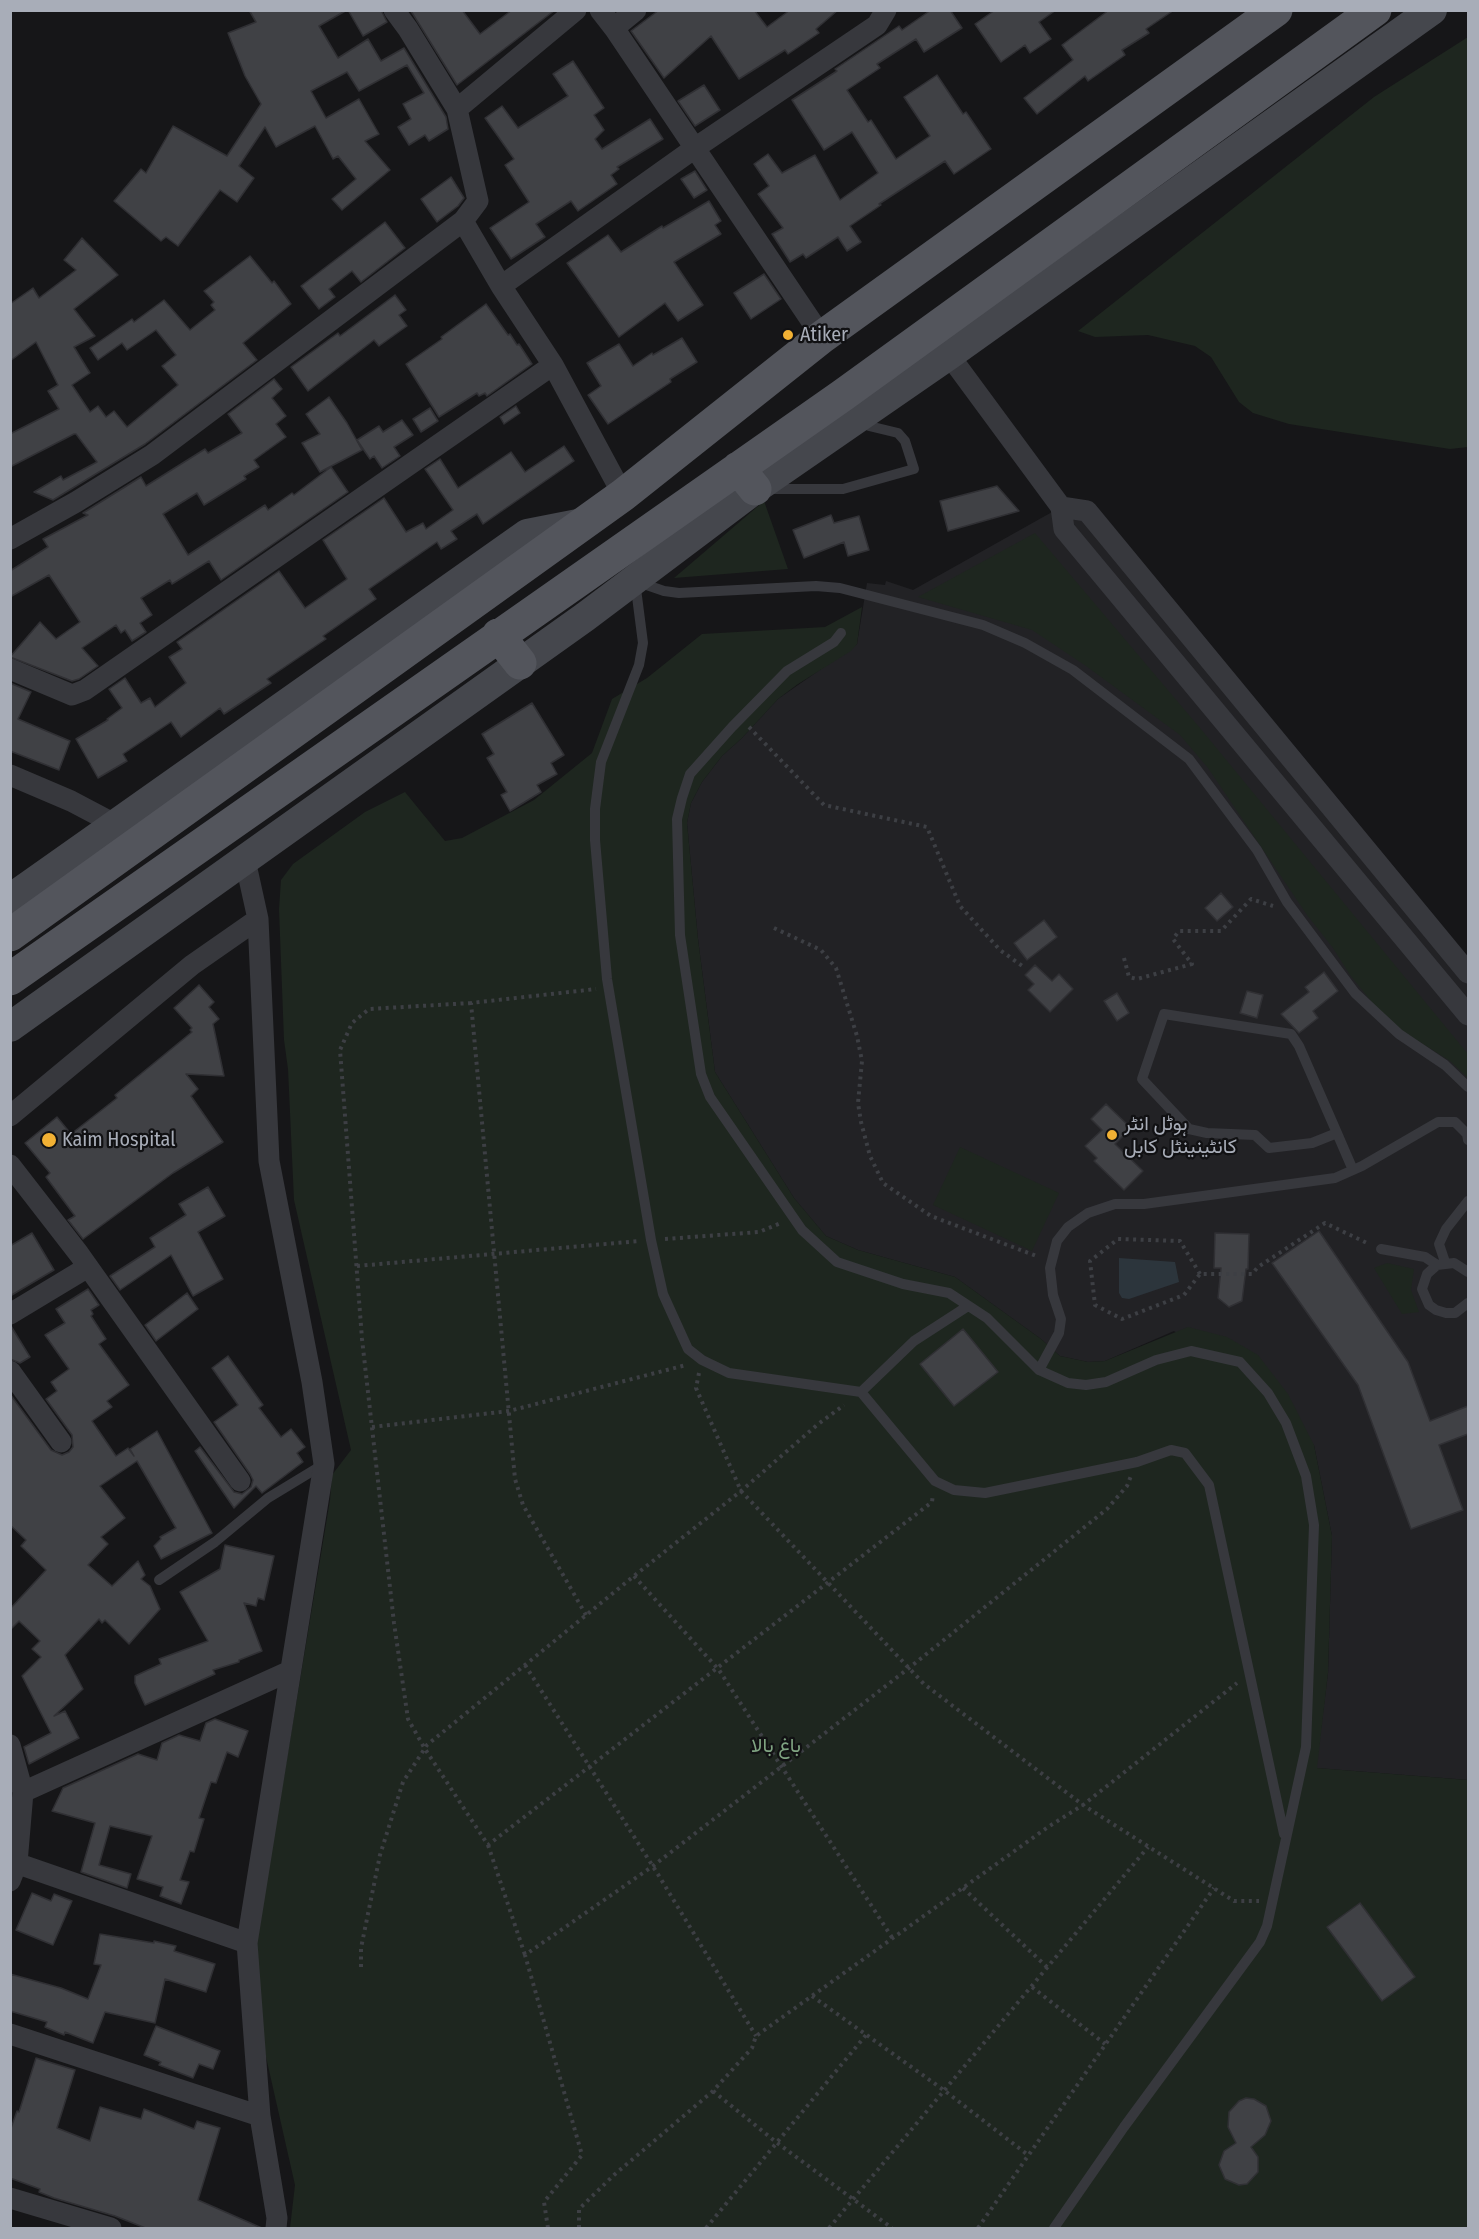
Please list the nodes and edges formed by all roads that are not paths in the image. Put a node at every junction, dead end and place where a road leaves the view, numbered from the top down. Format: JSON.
{"nodes":[{"id":1,"x":394,"y":10,"type":"edge"},
{"id":2,"x":576,"y":10,"type":"edge"},
{"id":3,"x":600,"y":10,"type":"edge"},
{"id":4,"x":636,"y":10,"type":"edge"},
{"id":5,"x":886,"y":10,"type":"edge"},
{"id":6,"x":1276,"y":10,"type":"edge"},
{"id":7,"x":1375,"y":10,"type":"edge"},
{"id":8,"x":1432,"y":10,"type":"edge"},
{"id":9,"x":614,"y":28,"type":"junction"},
{"id":10,"x":457,"y":109,"type":"junction"},
{"id":11,"x":695,"y":147,"type":"junction"},
{"id":12,"x":464,"y":221,"type":"junction"},
{"id":13,"x":501,"y":286,"type":"junction"},
{"id":14,"x":822,"y":337,"type":"junction"},
{"id":15,"x":949,"y":355,"type":"junction"},
{"id":16,"x":553,"y":365,"type":"junction"},
{"id":17,"x":851,"y":405,"type":"junction"},
{"id":18,"x":747,"y":478,"type":"junction"},
{"id":19,"x":623,"y":495,"type":"junction"},
{"id":20,"x":1061,"y":507,"type":"junction"},
{"id":21,"x":10,"y":539,"type":"edge"},
{"id":22,"x":634,"y":581,"type":"junction"},
{"id":23,"x":841,"y":633,"type":"dead end"},
{"id":24,"x":498,"y":635,"type":"junction"},
{"id":25,"x":520,"y":663,"type":"junction"},
{"id":26,"x":10,"y":669,"type":"edge"},
{"id":27,"x":10,"y":775,"type":"edge"},
{"id":28,"x":129,"y":832,"type":"junction"},
{"id":29,"x":245,"y":860,"type":"junction"},
{"id":30,"x":10,"y":899,"type":"edge"},
{"id":31,"x":258,"y":919,"type":"junction"},
{"id":32,"x":10,"y":935,"type":"edge"},
{"id":33,"x":1468,"y":973,"type":"edge"},
{"id":34,"x":10,"y":979,"type":"edge"},
{"id":35,"x":1468,"y":1015,"type":"edge"},
{"id":36,"x":10,"y":1027,"type":"edge"},
{"id":37,"x":1468,"y":1087,"type":"edge"},
{"id":38,"x":10,"y":1116,"type":"edge"},
{"id":39,"x":1337,"y":1133,"type":"junction"},
{"id":40,"x":1468,"y":1140,"type":"edge"},
{"id":41,"x":10,"y":1165,"type":"edge"},
{"id":42,"x":1353,"y":1170,"type":"junction"},
{"id":43,"x":1468,"y":1201,"type":"edge"},
{"id":44,"x":1381,"y":1249,"type":"road end"},
{"id":45,"x":1441,"y":1263,"type":"junction"},
{"id":46,"x":88,"y":1267,"type":"junction"},
{"id":47,"x":1468,"y":1272,"type":"edge"},
{"id":48,"x":1468,"y":1303,"type":"edge"},
{"id":49,"x":968,"y":1306,"type":"junction"},
{"id":50,"x":10,"y":1314,"type":"edge"},
{"id":51,"x":1039,"y":1370,"type":"junction"},
{"id":52,"x":10,"y":1371,"type":"edge"},
{"id":53,"x":861,"y":1392,"type":"junction"},
{"id":54,"x":61,"y":1442,"type":"dead end"},
{"id":55,"x":324,"y":1464,"type":"junction"},
{"id":56,"x":240,"y":1481,"type":"dead end"},
{"id":57,"x":159,"y":1580,"type":"dead end"},
{"id":58,"x":290,"y":1671,"type":"junction"},
{"id":59,"x":10,"y":1745,"type":"edge"},
{"id":60,"x":23,"y":1792,"type":"junction"},
{"id":61,"x":1285,"y":1840,"type":"junction"},
{"id":62,"x":13,"y":1868,"type":"edge"},
{"id":63,"x":247,"y":1943,"type":"junction"},
{"id":64,"x":10,"y":2034,"type":"edge"},
{"id":65,"x":260,"y":2116,"type":"junction"},
{"id":66,"x":10,"y":2198,"type":"edge"},
{"id":67,"x":111,"y":2229,"type":"edge"},
{"id":68,"x":276,"y":2229,"type":"edge"},
{"id":69,"x":1054,"y":2229,"type":"edge"}],
"edges":[{"from":1,"to":10,"type":"street"},
{"from":2,"to":10,"type":"street"},
{"from":3,"to":9,"type":"street"},
{"from":4,"to":9,"type":"street"},
{"from":5,"to":11,"type":"street"},
{"from":6,"to":14,"type":"main road"},
{"from":7,"to":17,"type":"main road"},
{"from":8,"to":15,"type":"street"},
{"from":9,"to":11,"type":"street"},
{"from":10,"to":12,"type":"street"},
{"from":11,"to":13,"type":"street"},
{"from":11,"to":14,"type":"street"},
{"from":12,"to":13,"type":"street"},
{"from":12,"to":21,"type":"street"},
{"from":13,"to":16,"type":"street"},
{"from":14,"to":19,"type":"main road"},
{"from":15,"to":17,"type":"street"},
{"from":15,"to":20,"type":"street"},
{"from":16,"to":19,"type":"street"},
{"from":16,"to":26,"type":"street"},
{"from":17,"to":18,"type":"main road"},
{"from":17,"to":18,"type":"lane"},
{"from":18,"to":22,"type":"street"},
{"from":18,"to":24,"type":"main road"},
{"from":19,"to":28,"type":"main road"},
{"from":20,"to":33,"type":"street"},
{"from":20,"to":35,"type":"street"},
{"from":22,"to":25,"type":"street"},
{"from":22,"to":37,"type":"lane"},
{"from":22,"to":53,"type":"lane"},
{"from":23,"to":49,"type":"lane"},
{"from":24,"to":25,"type":"main road"},
{"from":24,"to":34,"type":"main road"},
{"from":25,"to":29,"type":"street"},
{"from":27,"to":28,"type":"street"},
{"from":28,"to":30,"type":"street"},
{"from":28,"to":32,"type":"main road"},
{"from":29,"to":31,"type":"street"},
{"from":29,"to":36,"type":"street"},
{"from":31,"to":38,"type":"street"},
{"from":31,"to":55,"type":"street"},
{"from":39,"to":39,"type":"lane"},
{"from":39,"to":42,"type":"lane"},
{"from":40,"to":42,"type":"lane"},
{"from":41,"to":46,"type":"street"},
{"from":42,"to":51,"type":"lane"},
{"from":43,"to":45,"type":"lane"},
{"from":44,"to":45,"type":"lane"},
{"from":45,"to":47,"type":"lane"},
{"from":45,"to":48,"type":"lane"},
{"from":46,"to":50,"type":"street"},
{"from":46,"to":56,"type":"street"},
{"from":49,"to":51,"type":"lane"},
{"from":49,"to":53,"type":"lane"},
{"from":51,"to":61,"type":"lane"},
{"from":52,"to":54,"type":"street"},
{"from":53,"to":61,"type":"lane"},
{"from":55,"to":57,"type":"lane"},
{"from":55,"to":58,"type":"street"},
{"from":58,"to":60,"type":"street"},
{"from":58,"to":63,"type":"street"},
{"from":59,"to":60,"type":"street"},
{"from":60,"to":62,"type":"street"},
{"from":61,"to":69,"type":"lane"},
{"from":62,"to":63,"type":"street"},
{"from":63,"to":65,"type":"street"},
{"from":64,"to":65,"type":"street"},
{"from":65,"to":68,"type":"street"},
{"from":66,"to":67,"type":"street"}]}
